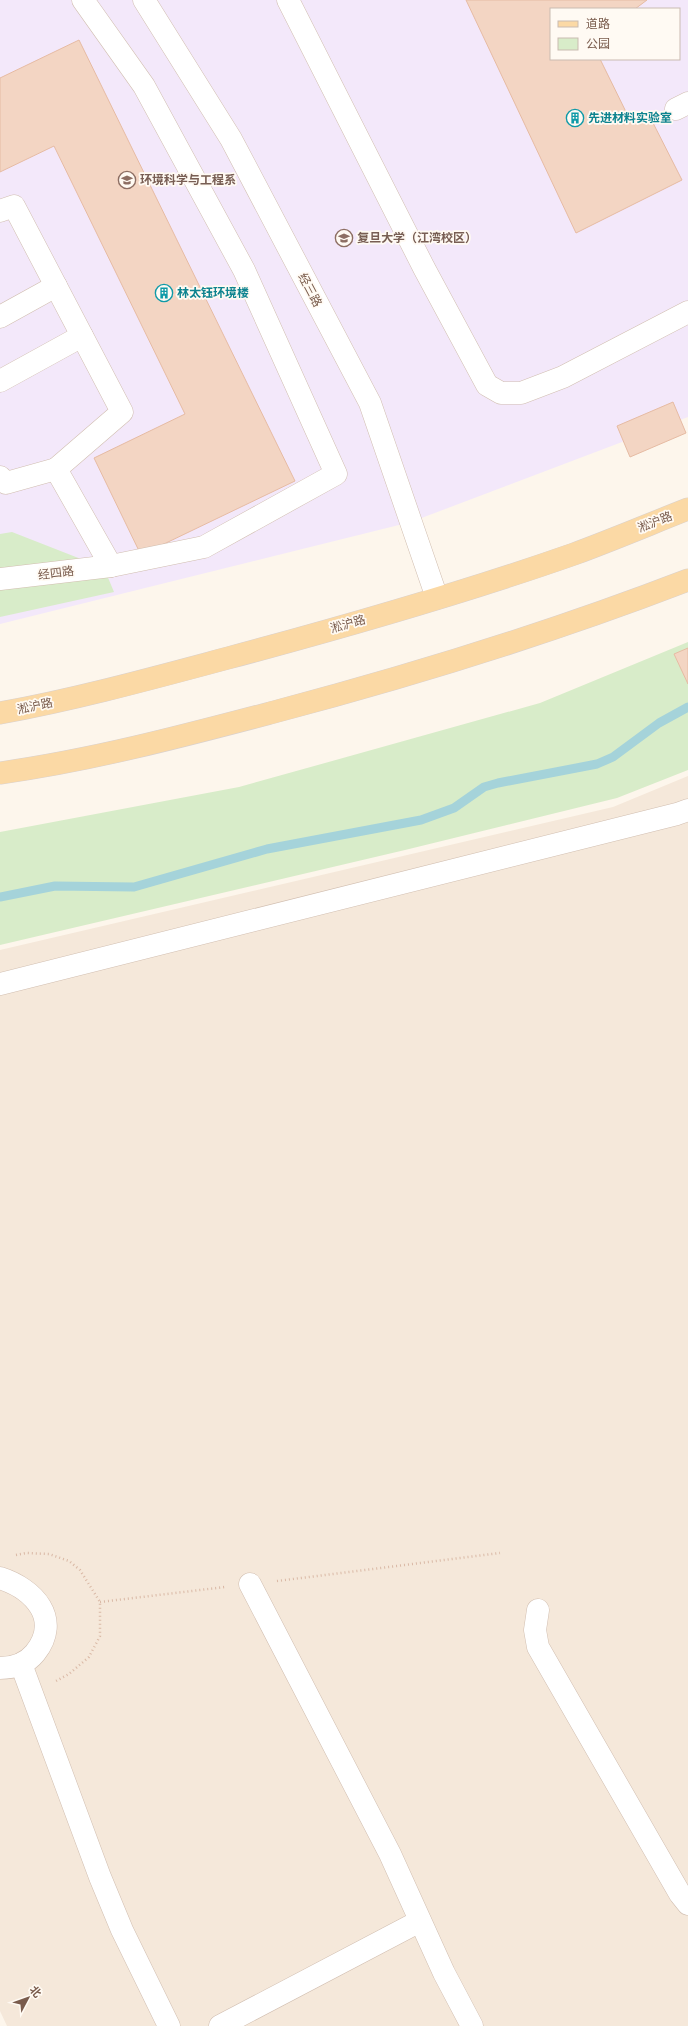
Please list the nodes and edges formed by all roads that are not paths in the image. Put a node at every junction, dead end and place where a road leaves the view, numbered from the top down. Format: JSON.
{"nodes":[{"id":1,"x":83,"y":0,"type":"edge"},
{"id":2,"x":144,"y":0,"type":"edge"},
{"id":3,"x":288,"y":0,"type":"edge"},
{"id":4,"x":0,"y":211,"type":"edge"},
{"id":5,"x":56,"y":286,"type":"junction"},
{"id":6,"x":688,"y":312,"type":"edge"},
{"id":7,"x":0,"y":317,"type":"edge"},
{"id":8,"x":82,"y":336,"type":"junction"},
{"id":9,"x":0,"y":381,"type":"edge"},
{"id":10,"x":56,"y":469,"type":"junction"},
{"id":11,"x":0,"y":477,"type":"edge"},
{"id":12,"x":688,"y":509,"type":"edge"},
{"id":13,"x":112,"y":566,"type":"junction"},
{"id":14,"x":0,"y":579,"type":"edge"},
{"id":15,"x":688,"y":580,"type":"edge"},
{"id":16,"x":437,"y":598,"type":"junction"},
{"id":17,"x":0,"y":713,"type":"edge"},
{"id":18,"x":0,"y":773,"type":"edge"},
{"id":19,"x":688,"y":810,"type":"edge"},
{"id":20,"x":0,"y":984,"type":"edge"},
{"id":21,"x":0,"y":1578,"type":"edge"},
{"id":22,"x":250,"y":1584,"type":"road end"},
{"id":23,"x":538,"y":1610,"type":"dead end"},
{"id":24,"x":10,"y":1666,"type":"edge"},
{"id":25,"x":688,"y":1904,"type":"edge"},
{"id":26,"x":420,"y":1921,"type":"junction"},
{"id":27,"x":169,"y":2026,"type":"edge"},
{"id":28,"x":220,"y":2026,"type":"edge"},
{"id":29,"x":472,"y":2026,"type":"edge"}],
"edges":[{"from":1,"to":13,"type":"lane","name":"经四路"},
{"from":2,"to":16,"type":"lane","name":"经三路"},
{"from":3,"to":6,"type":"lane"},
{"from":4,"to":5,"type":"lane"},
{"from":5,"to":7,"type":"lane"},
{"from":5,"to":8,"type":"lane"},
{"from":8,"to":9,"type":"lane"},
{"from":8,"to":10,"type":"lane"},
{"from":10,"to":11,"type":"lane"},
{"from":10,"to":13,"type":"lane"},
{"from":12,"to":16,"type":"main road","name":"淞沪路"},
{"from":13,"to":14,"type":"lane","name":"经四路"},
{"from":15,"to":18,"type":"main road"},
{"from":16,"to":17,"type":"main road","name":"淞沪路"},
{"from":19,"to":20,"type":"lane"},
{"from":21,"to":24,"type":"lane"},
{"from":22,"to":26,"type":"lane"},
{"from":23,"to":25,"type":"lane"},
{"from":24,"to":27,"type":"lane"},
{"from":26,"to":28,"type":"lane"},
{"from":26,"to":29,"type":"lane"}]}
